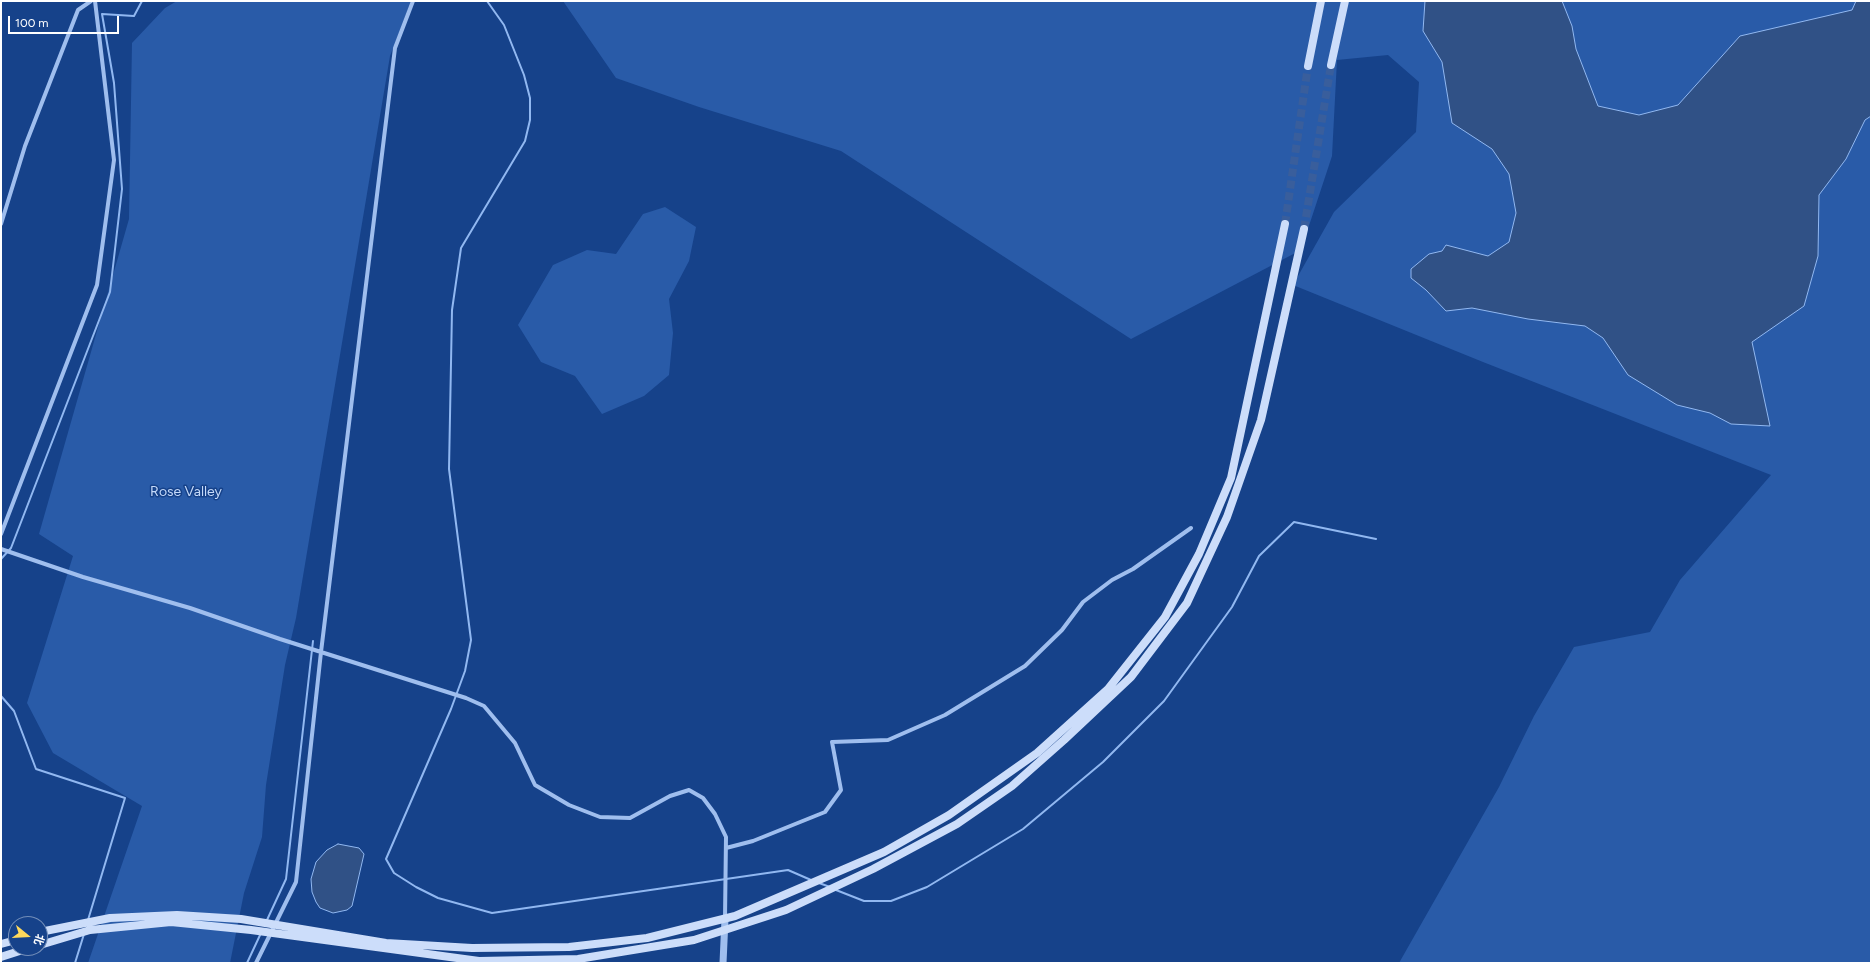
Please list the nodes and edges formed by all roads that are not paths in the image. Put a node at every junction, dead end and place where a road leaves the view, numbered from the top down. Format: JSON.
{"nodes":[{"id":1,"x":91,"y":1,"type":"edge"},
{"id":2,"x":96,"y":1,"type":"edge"},
{"id":3,"x":413,"y":1,"type":"edge"},
{"id":4,"x":1321,"y":1,"type":"edge"},
{"id":5,"x":1345,"y":1,"type":"edge"},
{"id":6,"x":1331,"y":65,"type":"tunnel mouth"},
{"id":7,"x":1308,"y":66,"type":"tunnel mouth"},
{"id":8,"x":1,"y":224,"type":"edge"},
{"id":9,"x":1285,"y":224,"type":"tunnel mouth"},
{"id":10,"x":1304,"y":229,"type":"tunnel mouth"},
{"id":11,"x":1191,"y":528,"type":"dead end"},
{"id":12,"x":1,"y":534,"type":"edge"},
{"id":13,"x":1,"y":549,"type":"edge"},
{"id":14,"x":321,"y":652,"type":"junction"},
{"id":15,"x":968,"y":801,"type":"junction"},
{"id":16,"x":977,"y":810,"type":"junction"},
{"id":17,"x":934,"y":824,"type":"junction"},
{"id":18,"x":938,"y":834,"type":"junction"},
{"id":19,"x":726,"y":848,"type":"junction"},
{"id":20,"x":725,"y":919,"type":"joint"},
{"id":21,"x":48,"y":930,"type":"edge"},
{"id":22,"x":724,"y":931,"type":"junction"},
{"id":23,"x":351,"y":941,"type":"junction"},
{"id":24,"x":48,"y":943,"type":"edge"},
{"id":25,"x":256,"y":963,"type":"edge"},
{"id":26,"x":723,"y":963,"type":"edge"}],
"edges":[{"from":1,"to":8,"type":"street"},
{"from":2,"to":12,"type":"street"},
{"from":3,"to":14,"type":"street"},
{"from":4,"to":7,"type":"main road"},
{"from":5,"to":6,"type":"main road"},
{"from":9,"to":15,"type":"main road"},
{"from":10,"to":16,"type":"main road"},
{"from":11,"to":19,"type":"street"},
{"from":13,"to":14,"type":"street"},
{"from":14,"to":19,"type":"street"},
{"from":14,"to":25,"type":"street"},
{"from":15,"to":16,"type":"main road"},
{"from":15,"to":17,"type":"main road"},
{"from":16,"to":18,"type":"main road"},
{"from":17,"to":18,"type":"main road"},
{"from":17,"to":23,"type":"main road"},
{"from":18,"to":22,"type":"main road"},
{"from":19,"to":20,"type":"street"},
{"from":20,"to":22,"type":"street"},
{"from":21,"to":23,"type":"main road"},
{"from":22,"to":23,"type":"main road"},
{"from":22,"to":26,"type":"street"},
{"from":23,"to":24,"type":"main road"}]}
